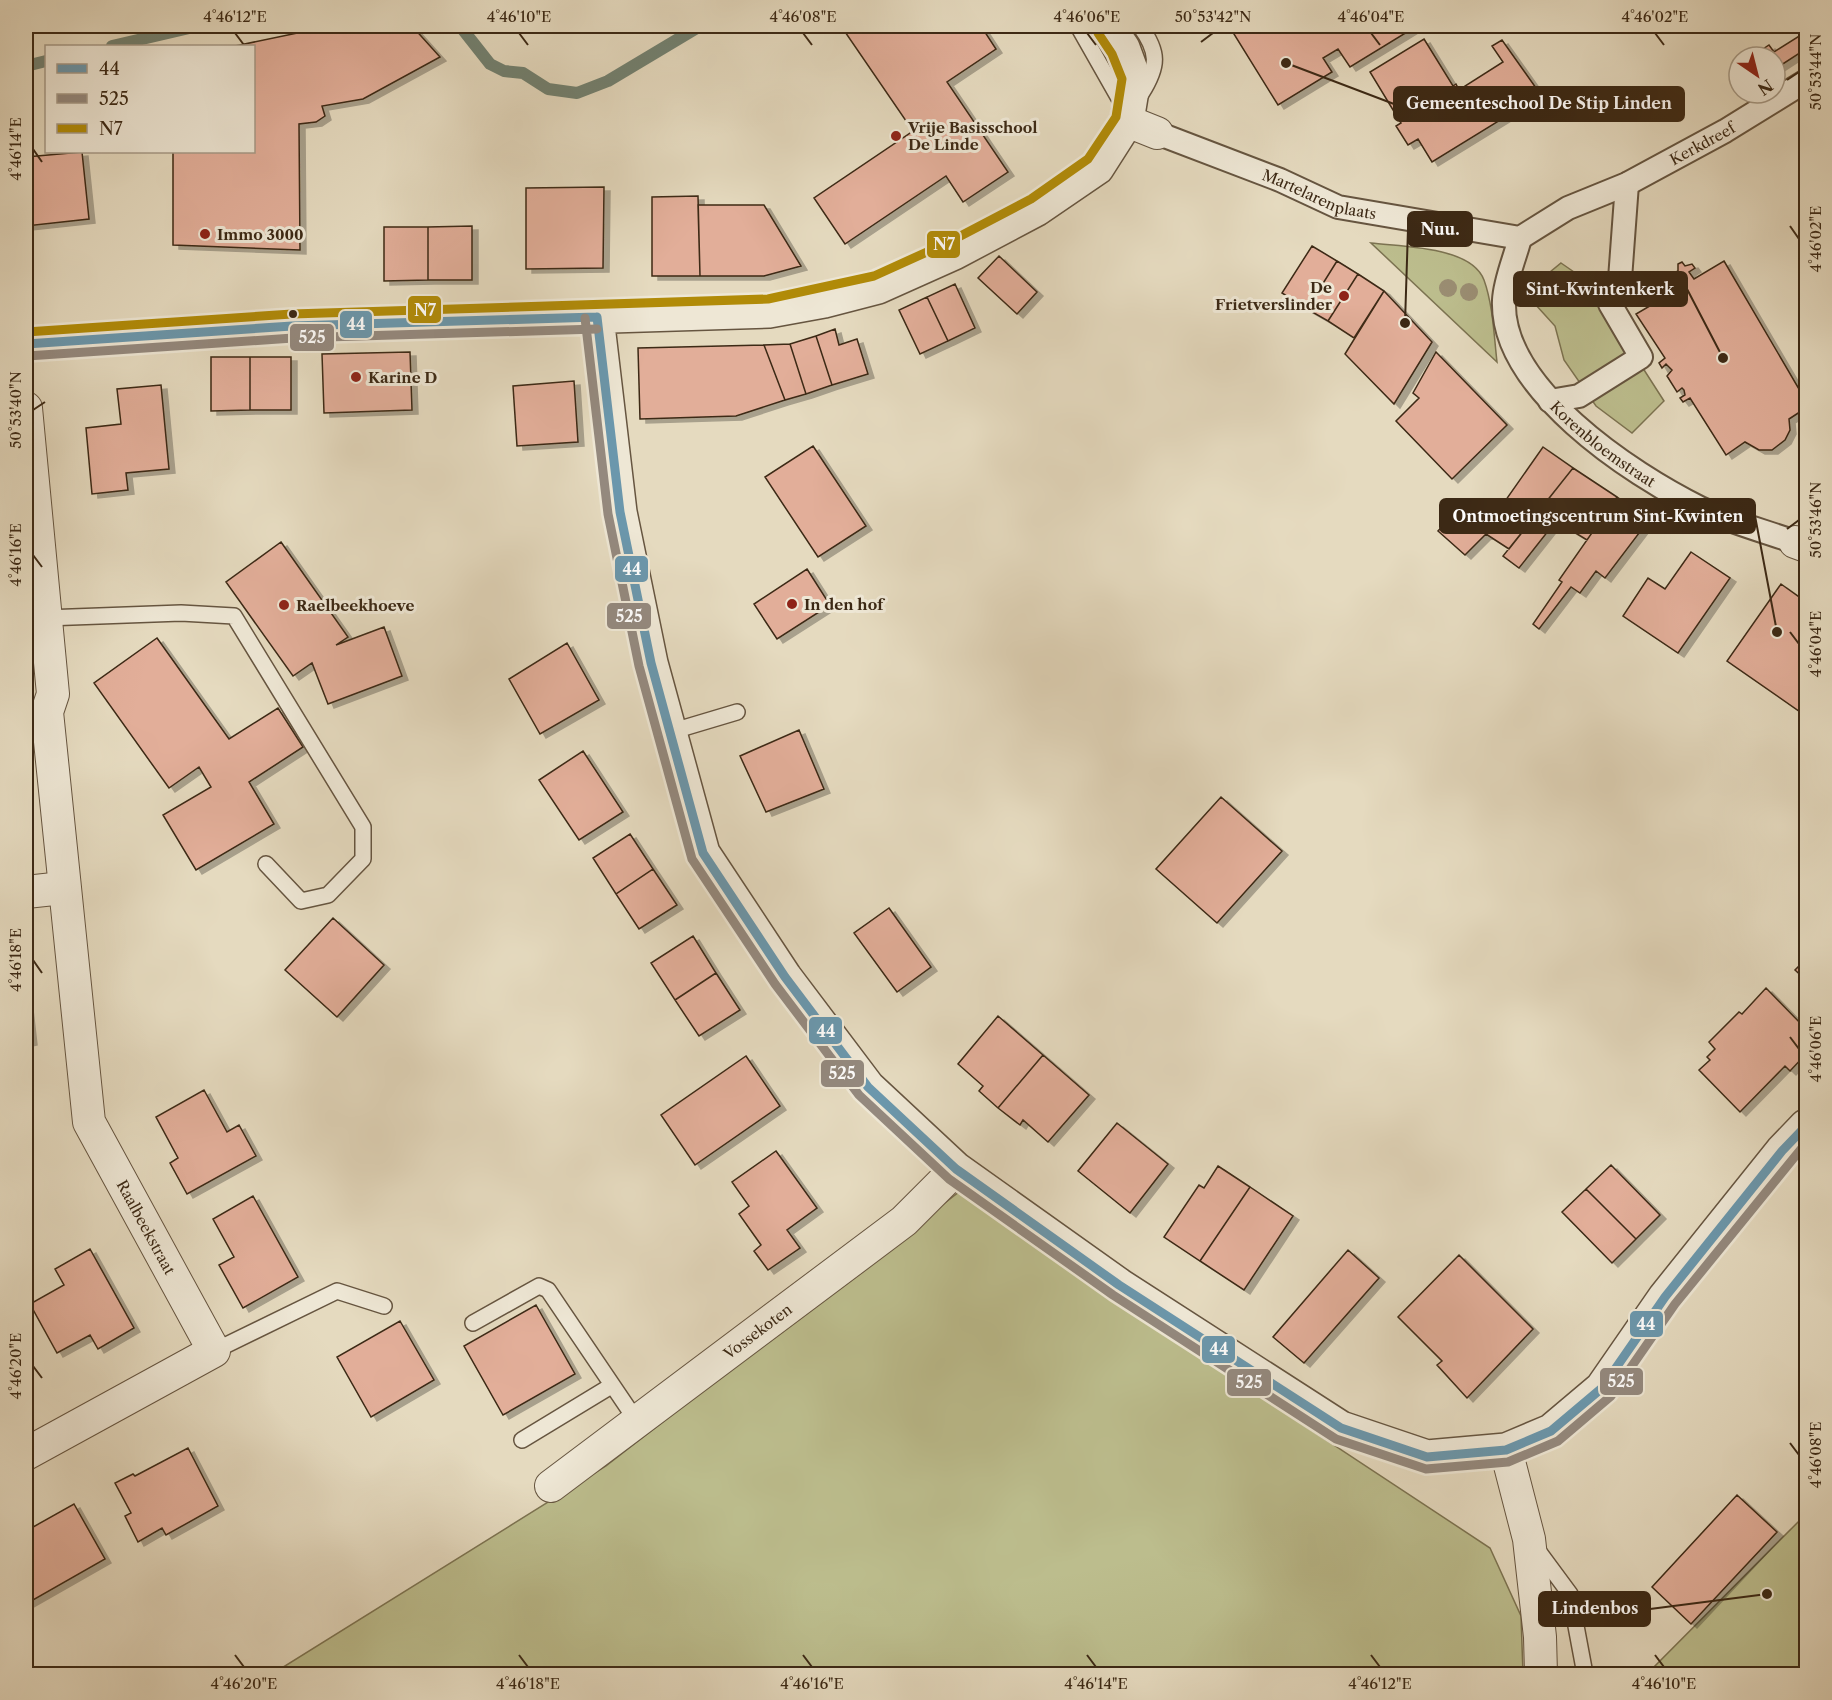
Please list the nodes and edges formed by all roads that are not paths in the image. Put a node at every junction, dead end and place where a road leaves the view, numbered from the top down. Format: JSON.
{"nodes":[{"id":1,"x":1078,"y":26,"type":"edge"},
{"id":2,"x":1108,"y":26,"type":"edge"},
{"id":3,"x":1140,"y":26,"type":"edge"},
{"id":4,"x":1806,"y":81,"type":"edge"},
{"id":5,"x":1128,"y":118,"type":"junction"},
{"id":6,"x":1157,"y":133,"type":"joint"},
{"id":7,"x":1627,"y":184,"type":"junction"},
{"id":8,"x":1520,"y":238,"type":"junction"},
{"id":9,"x":597,"y":317,"type":"junction"},
{"id":10,"x":26,"y":344,"type":"edge"},
{"id":11,"x":1550,"y":401,"type":"junction"},
{"id":12,"x":26,"y":408,"type":"edge"},
{"id":13,"x":1801,"y":544,"type":"edge"},
{"id":14,"x":45,"y":618,"type":"junction"},
{"id":15,"x":737,"y":712,"type":"dead end"},
{"id":16,"x":670,"y":732,"type":"junction"},
{"id":17,"x":266,"y":864,"type":"dead end"},
{"id":18,"x":63,"y":888,"type":"junction"},
{"id":19,"x":26,"y":892,"type":"edge"},
{"id":20,"x":1806,"y":1126,"type":"edge"},
{"id":21,"x":957,"y":1169,"type":"junction"},
{"id":22,"x":384,"y":1306,"type":"dead end"},
{"id":23,"x":473,"y":1323,"type":"dead end"},
{"id":24,"x":214,"y":1351,"type":"junction"},
{"id":25,"x":611,"y":1386,"type":"junction"},
{"id":26,"x":638,"y":1422,"type":"junction"},
{"id":27,"x":522,"y":1440,"type":"dead end"},
{"id":28,"x":1506,"y":1450,"type":"junction"},
{"id":29,"x":26,"y":1454,"type":"edge"},
{"id":30,"x":551,"y":1486,"type":"dead end"},
{"id":31,"x":1529,"y":1539,"type":"junction"},
{"id":32,"x":1540,"y":1674,"type":"edge"},
{"id":33,"x":1585,"y":1674,"type":"edge"}],
"edges":[{"from":1,"to":5,"type":"lane"},
{"from":2,"to":5,"type":"street"},
{"from":3,"to":5,"type":"lane"},
{"from":4,"to":7,"type":"street","name":"Kerkdreef"},
{"from":5,"to":6,"type":"street","name":"Martelarenplaats"},
{"from":5,"to":9,"type":"street"},
{"from":6,"to":8,"type":"street","name":"Martelarenplaats"},
{"from":7,"to":8,"type":"street"},
{"from":7,"to":11,"type":"street"},
{"from":8,"to":11,"type":"street","name":"Korenbloemstraat"},
{"from":9,"to":10,"type":"street"},
{"from":9,"to":16,"type":"street"},
{"from":11,"to":13,"type":"street","name":"Korenbloemstraat"},
{"from":12,"to":14,"type":"street","name":"Raalbeekstraat"},
{"from":14,"to":17,"type":"lane"},
{"from":14,"to":18,"type":"street","name":"Raalbeekstraat"},
{"from":15,"to":16,"type":"lane"},
{"from":16,"to":21,"type":"street"},
{"from":18,"to":19,"type":"street"},
{"from":18,"to":24,"type":"street","name":"Raalbeekstraat"},
{"from":20,"to":28,"type":"street"},
{"from":21,"to":26,"type":"street","name":"Vossekoten"},
{"from":21,"to":28,"type":"street"},
{"from":22,"to":24,"type":"lane"},
{"from":23,"to":25,"type":"lane"},
{"from":24,"to":29,"type":"street"},
{"from":25,"to":26,"type":"lane"},
{"from":25,"to":27,"type":"lane"},
{"from":26,"to":30,"type":"street","name":"Vossekoten"},
{"from":28,"to":31,"type":"street"},
{"from":31,"to":32,"type":"street"},
{"from":31,"to":33,"type":"lane"}]}
